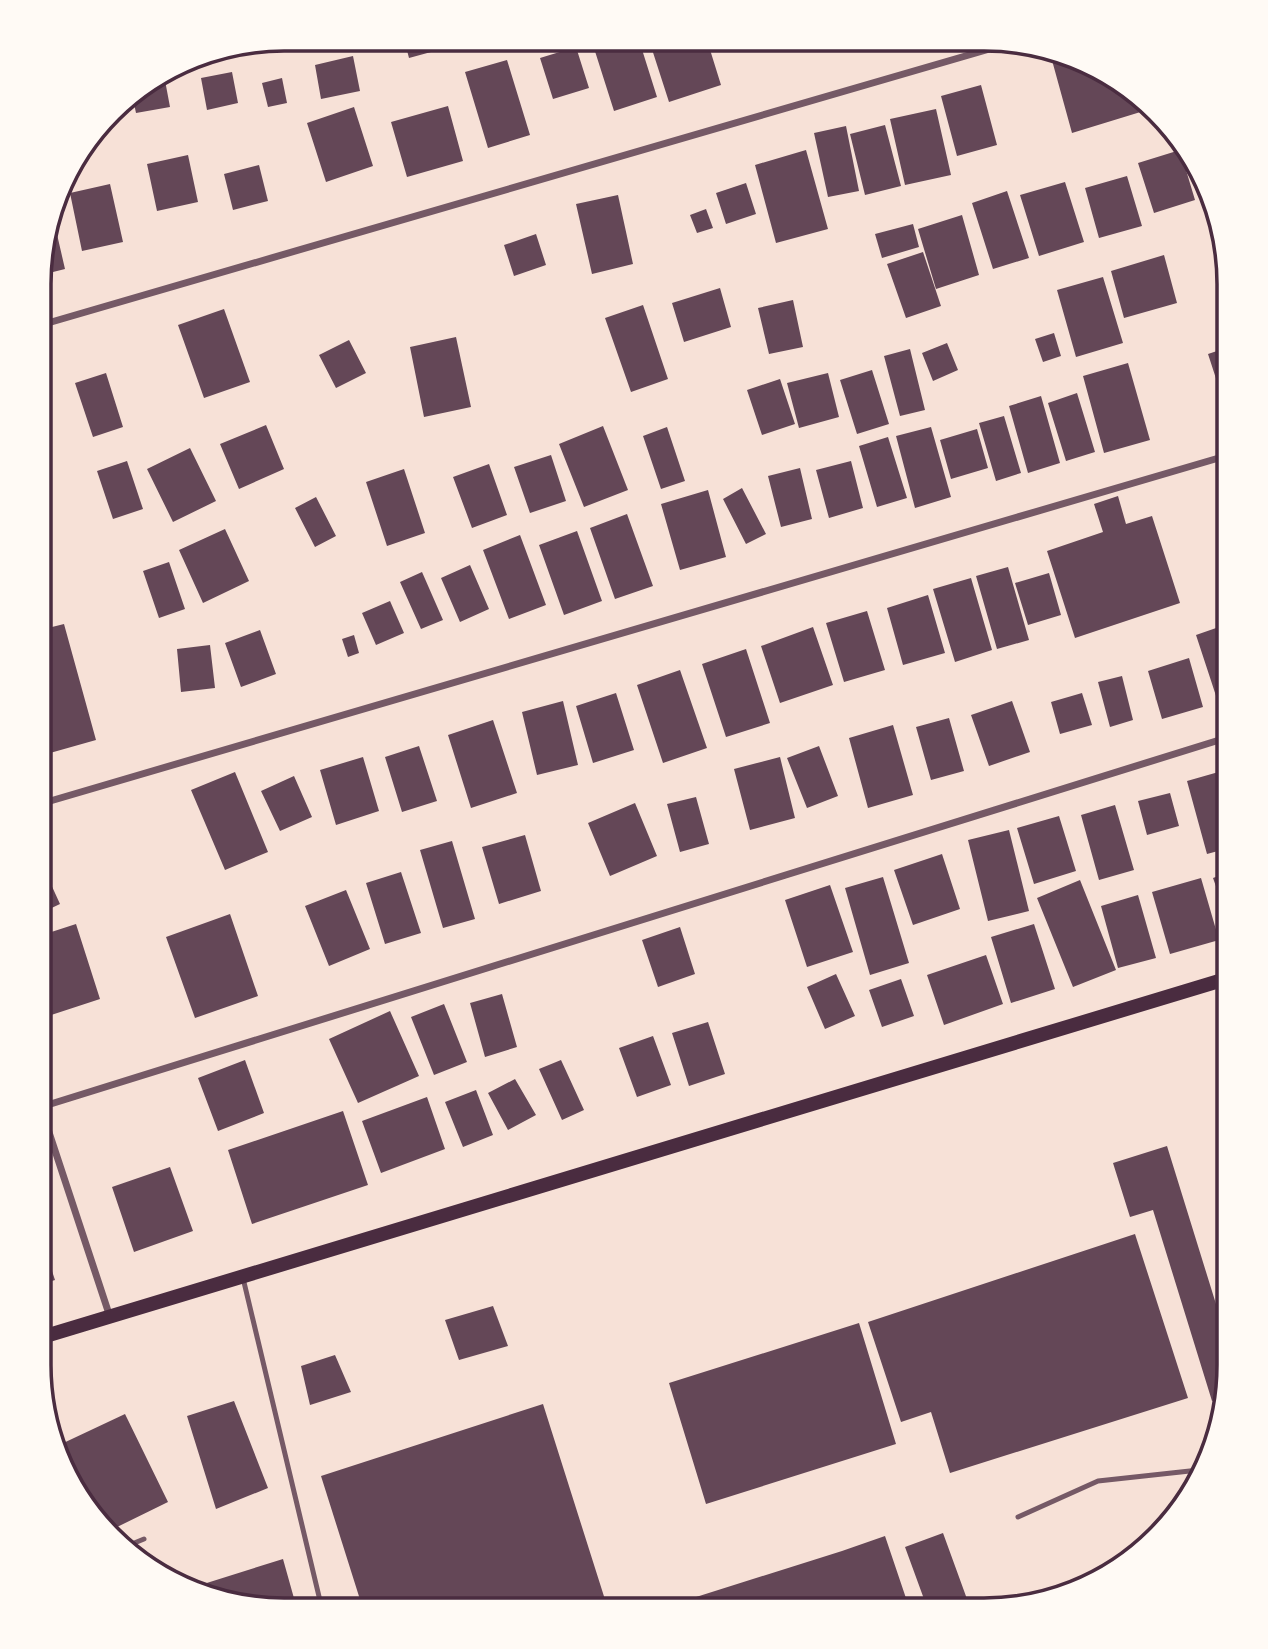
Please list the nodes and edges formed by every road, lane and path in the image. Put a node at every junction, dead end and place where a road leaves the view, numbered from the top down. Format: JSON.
{"nodes":[{"id":1,"x":983,"y":51,"type":"edge"},
{"id":2,"x":51,"y":322,"type":"edge"},
{"id":3,"x":1217,"y":459,"type":"edge"},
{"id":4,"x":1217,"y":741,"type":"edge"},
{"id":5,"x":51,"y":801,"type":"edge"},
{"id":6,"x":1217,"y":982,"type":"edge"},
{"id":7,"x":51,"y":1101,"type":"edge"},
{"id":8,"x":51,"y":1137,"type":"edge"},
{"id":9,"x":242,"y":1275,"type":"junction"},
{"id":10,"x":110,"y":1317,"type":"junction"},
{"id":11,"x":51,"y":1334,"type":"edge"},
{"id":12,"x":1191,"y":1471,"type":"edge"},
{"id":13,"x":1018,"y":1517,"type":"dead end"},
{"id":14,"x":144,"y":1539,"type":"dead end"},
{"id":15,"x":134,"y":1543,"type":"edge"},
{"id":16,"x":319,"y":1598,"type":"edge"}],
"edges":[{"from":1,"to":2,"type":"street"},
{"from":3,"to":5,"type":"street"},
{"from":4,"to":7,"type":"street"},
{"from":6,"to":9,"type":"main road"},
{"from":8,"to":10,"type":"street"},
{"from":9,"to":10,"type":"main road"},
{"from":9,"to":16,"type":"lane"},
{"from":10,"to":11,"type":"main road"},
{"from":12,"to":13,"type":"lane"},
{"from":14,"to":15,"type":"lane"}]}
